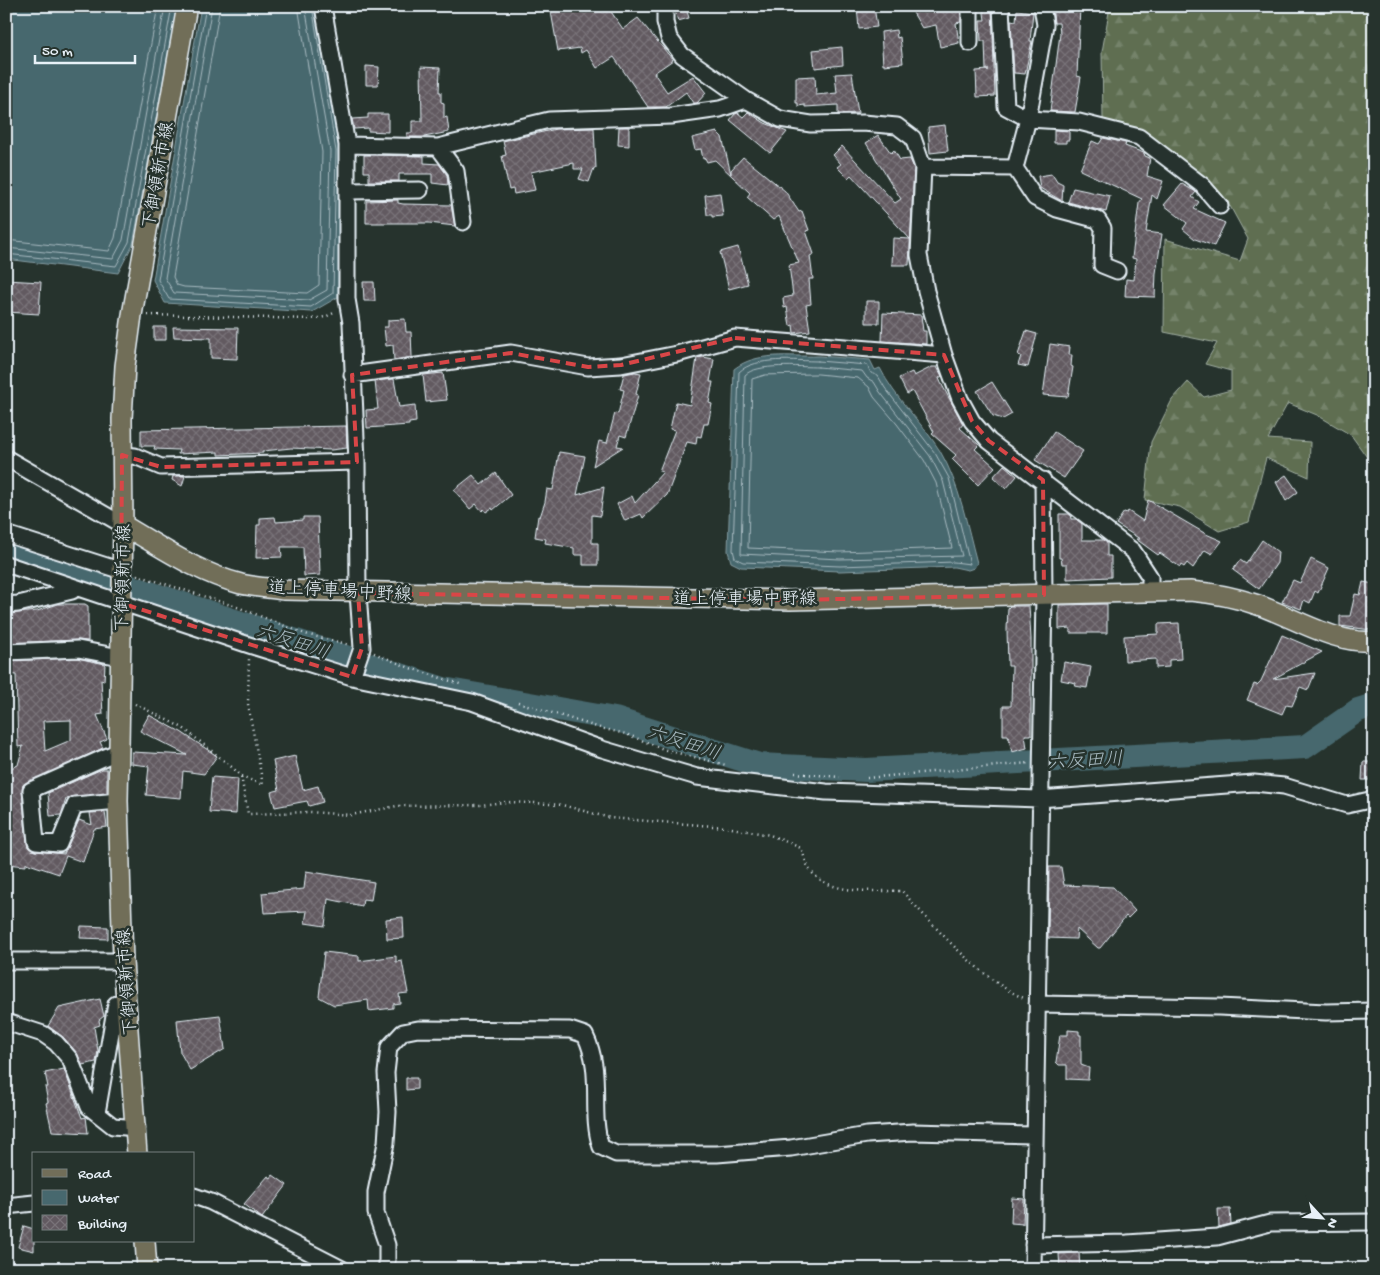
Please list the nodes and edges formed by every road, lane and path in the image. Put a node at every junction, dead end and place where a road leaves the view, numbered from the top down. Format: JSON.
{"nodes":[{"id":1,"x":187,"y":6,"type":"edge"},
{"id":2,"x":322,"y":6,"type":"edge"},
{"id":3,"x":665,"y":6,"type":"edge"},
{"id":4,"x":970,"y":6,"type":"edge"},
{"id":5,"x":1001,"y":6,"type":"edge"},
{"id":6,"x":1042,"y":6,"type":"edge"},
{"id":7,"x":970,"y":43,"type":"dead end"},
{"id":8,"x":746,"y":100,"type":"junction"},
{"id":9,"x":1028,"y":118,"type":"junction"},
{"id":10,"x":347,"y":145,"type":"junction"},
{"id":11,"x":438,"y":147,"type":"junction"},
{"id":12,"x":923,"y":166,"type":"junction"},
{"id":13,"x":1015,"y":168,"type":"junction"},
{"id":14,"x":420,"y":190,"type":"dead end"},
{"id":15,"x":348,"y":191,"type":"junction"},
{"id":16,"x":1220,"y":206,"type":"dead end"},
{"id":17,"x":463,"y":222,"type":"dead end"},
{"id":18,"x":1117,"y":271,"type":"dead end"},
{"id":19,"x":347,"y":303,"type":"junction"},
{"id":20,"x":132,"y":315,"type":"junction"},
{"id":21,"x":944,"y":354,"type":"junction"},
{"id":22,"x":352,"y":375,"type":"junction"},
{"id":23,"x":122,"y":455,"type":"junction"},
{"id":24,"x":6,"y":458,"type":"edge"},
{"id":25,"x":356,"y":462,"type":"junction"},
{"id":26,"x":1043,"y":480,"type":"junction"},
{"id":27,"x":123,"y":525,"type":"junction"},
{"id":28,"x":6,"y":534,"type":"edge"},
{"id":29,"x":6,"y":564,"type":"edge"},
{"id":30,"x":122,"y":573,"type":"junction"},
{"id":31,"x":74,"y":587,"type":"junction"},
{"id":32,"x":1150,"y":591,"type":"junction"},
{"id":33,"x":358,"y":593,"type":"junction"},
{"id":34,"x":1044,"y":595,"type":"junction"},
{"id":35,"x":121,"y":600,"type":"junction"},
{"id":36,"x":6,"y":605,"type":"edge"},
{"id":37,"x":1374,"y":641,"type":"edge"},
{"id":38,"x":249,"y":645,"type":"junction"},
{"id":39,"x":362,"y":648,"type":"junction"},
{"id":40,"x":6,"y":652,"type":"edge"},
{"id":41,"x":120,"y":658,"type":"junction"},
{"id":42,"x":352,"y":677,"type":"junction"},
{"id":43,"x":467,"y":686,"type":"dead end"},
{"id":44,"x":119,"y":700,"type":"junction"},
{"id":45,"x":514,"y":701,"type":"dead end"},
{"id":46,"x":119,"y":751,"type":"junction"},
{"id":47,"x":1040,"y":762,"type":"junction"},
{"id":48,"x":728,"y":766,"type":"dead end"},
{"id":49,"x":791,"y":773,"type":"dead end"},
{"id":50,"x":241,"y":776,"type":"junction"},
{"id":51,"x":846,"y":778,"type":"dead end"},
{"id":52,"x":864,"y":778,"type":"dead end"},
{"id":53,"x":1039,"y":795,"type":"junction"},
{"id":54,"x":1374,"y":799,"type":"edge"},
{"id":55,"x":118,"y":801,"type":"junction"},
{"id":56,"x":6,"y":961,"type":"edge"},
{"id":57,"x":123,"y":961,"type":"junction"},
{"id":58,"x":126,"y":999,"type":"junction"},
{"id":59,"x":1036,"y":1004,"type":"junction"},
{"id":60,"x":1374,"y":1011,"type":"edge"},
{"id":61,"x":6,"y":1022,"type":"edge"},
{"id":62,"x":97,"y":1113,"type":"junction"},
{"id":63,"x":136,"y":1128,"type":"junction"},
{"id":64,"x":1033,"y":1135,"type":"junction"},
{"id":65,"x":137,"y":1152,"type":"edge"},
{"id":66,"x":195,"y":1196,"type":"edge"},
{"id":67,"x":32,"y":1203,"type":"edge"},
{"id":68,"x":6,"y":1206,"type":"edge"},
{"id":69,"x":1374,"y":1222,"type":"edge"},
{"id":70,"x":145,"y":1242,"type":"edge"},
{"id":71,"x":1033,"y":1245,"type":"junction"},
{"id":72,"x":147,"y":1269,"type":"edge"},
{"id":73,"x":342,"y":1269,"type":"edge"},
{"id":74,"x":387,"y":1269,"type":"edge"},
{"id":75,"x":1033,"y":1269,"type":"edge"}],
"edges":[{"from":1,"to":20,"type":"main road","name":"下御領新市線"},
{"from":2,"to":10,"type":"street"},
{"from":3,"to":8,"type":"street"},
{"from":4,"to":7,"type":"street"},
{"from":5,"to":9,"type":"street"},
{"from":6,"to":9,"type":"street"},
{"from":8,"to":11,"type":"street"},
{"from":8,"to":12,"type":"street"},
{"from":9,"to":13,"type":"street"},
{"from":9,"to":16,"type":"street"},
{"from":10,"to":11,"type":"street"},
{"from":10,"to":15,"type":"street"},
{"from":11,"to":17,"type":"street"},
{"from":12,"to":13,"type":"street"},
{"from":12,"to":21,"type":"street"},
{"from":13,"to":18,"type":"street"},
{"from":14,"to":15,"type":"street"},
{"from":15,"to":19,"type":"street"},
{"from":19,"to":20,"type":"path"},
{"from":19,"to":22,"type":"street"},
{"from":20,"to":23,"type":"main road","name":"下御領新市線"},
{"from":21,"to":22,"type":"street"},
{"from":21,"to":26,"type":"street"},
{"from":22,"to":25,"type":"street"},
{"from":23,"to":25,"type":"street"},
{"from":23,"to":27,"type":"main road","name":"下御領新市線"},
{"from":24,"to":27,"type":"street"},
{"from":25,"to":33,"type":"street"},
{"from":26,"to":32,"type":"street"},
{"from":26,"to":34,"type":"street"},
{"from":27,"to":30,"type":"main road","name":"下御領新市線"},
{"from":27,"to":33,"type":"main road","name":"道上停車場中野線"},
{"from":28,"to":30,"type":"street"},
{"from":29,"to":31,"type":"street"},
{"from":30,"to":35,"type":"main road","name":"下御領新市線"},
{"from":30,"to":39,"type":"path"},
{"from":31,"to":35,"type":"street"},
{"from":31,"to":36,"type":"street"},
{"from":32,"to":34,"type":"main road","name":"道上停車場中野線"},
{"from":32,"to":37,"type":"main road","name":"道上停車場中野線"},
{"from":33,"to":34,"type":"main road","name":"道上停車場中野線"},
{"from":33,"to":39,"type":"street"},
{"from":34,"to":47,"type":"street"},
{"from":35,"to":38,"type":"street"},
{"from":35,"to":41,"type":"main road","name":"下御領新市線"},
{"from":38,"to":42,"type":"street"},
{"from":38,"to":50,"type":"path"},
{"from":39,"to":42,"type":"street"},
{"from":39,"to":43,"type":"path"},
{"from":40,"to":41,"type":"street"},
{"from":41,"to":44,"type":"main road","name":"下御領新市線"},
{"from":42,"to":53,"type":"street"},
{"from":44,"to":46,"type":"main road","name":"下御領新市線"},
{"from":44,"to":50,"type":"path"},
{"from":45,"to":48,"type":"path"},
{"from":46,"to":55,"type":"main road","name":"下御領新市線"},
{"from":46,"to":55,"type":"street"},
{"from":47,"to":52,"type":"path"},
{"from":47,"to":53,"type":"street"},
{"from":49,"to":51,"type":"path"},
{"from":50,"to":59,"type":"path"},
{"from":53,"to":54,"type":"street"},
{"from":53,"to":59,"type":"street"},
{"from":55,"to":57,"type":"main road","name":"下御領新市線"},
{"from":56,"to":57,"type":"street"},
{"from":57,"to":58,"type":"main road","name":"下御領新市線"},
{"from":58,"to":62,"type":"street"},
{"from":58,"to":63,"type":"main road","name":"下御領新市線"},
{"from":59,"to":60,"type":"street"},
{"from":59,"to":64,"type":"street"},
{"from":61,"to":62,"type":"street"},
{"from":62,"to":63,"type":"street"},
{"from":63,"to":65,"type":"main road","name":"下御領新市線"},
{"from":64,"to":71,"type":"street"},
{"from":64,"to":74,"type":"street"},
{"from":66,"to":73,"type":"street"},
{"from":67,"to":68,"type":"street"},
{"from":69,"to":71,"type":"street"},
{"from":70,"to":72,"type":"main road"},
{"from":71,"to":75,"type":"street"}]}
